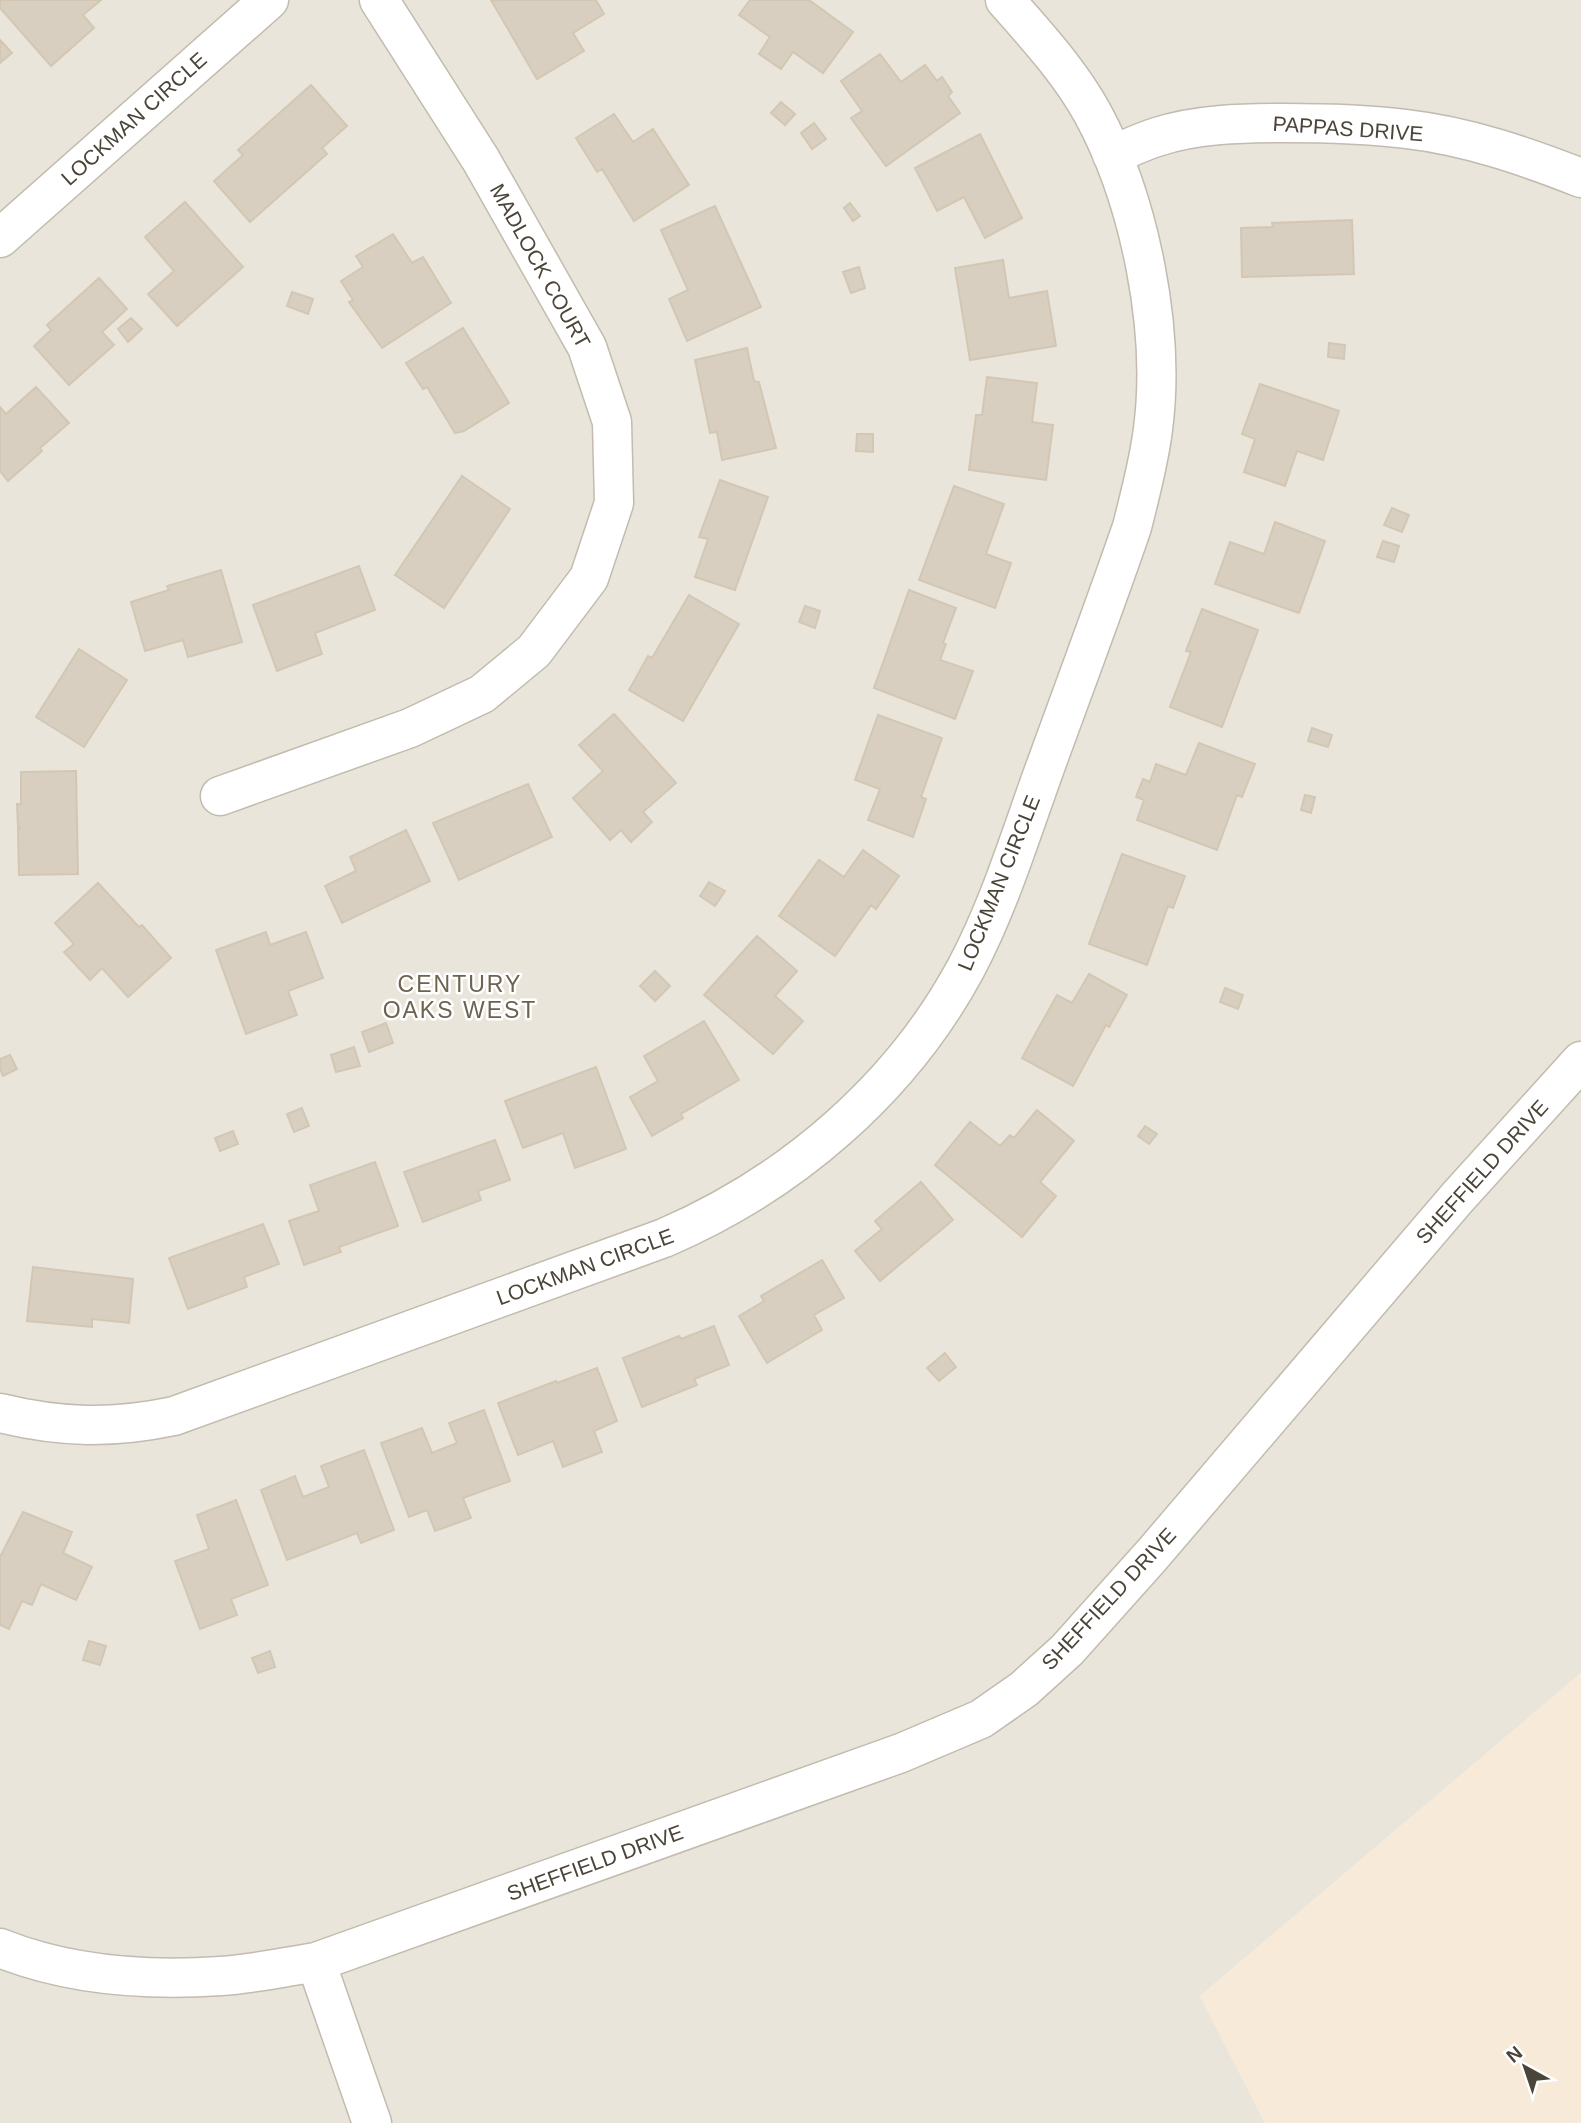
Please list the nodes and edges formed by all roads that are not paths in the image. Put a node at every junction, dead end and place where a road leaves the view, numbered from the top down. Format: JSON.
{"nodes":[{"id":1,"x":268,"y":0,"type":"edge"},
{"id":2,"x":379,"y":0,"type":"edge"},
{"id":3,"x":1005,"y":0,"type":"edge"},
{"id":4,"x":1112,"y":155,"type":"junction"},
{"id":5,"x":1581,"y":178,"type":"edge"},
{"id":6,"x":0,"y":239,"type":"edge"},
{"id":7,"x":220,"y":796,"type":"dead end"},
{"id":8,"x":1581,"y":1061,"type":"edge"},
{"id":9,"x":0,"y":1413,"type":"edge"},
{"id":10,"x":0,"y":1948,"type":"edge"},
{"id":11,"x":316,"y":1962,"type":"junction"},
{"id":12,"x":372,"y":2123,"type":"edge"}],
"edges":[{"from":1,"to":6,"type":"street","name":"LOCKMAN CIRCLE"},
{"from":2,"to":7,"type":"street","name":"MADLOCK COURT"},
{"from":3,"to":4,"type":"street","name":"LOCKMAN CIRCLE"},
{"from":4,"to":5,"type":"street","name":"PAPPAS DRIVE"},
{"from":4,"to":9,"type":"street","name":"LOCKMAN CIRCLE"},
{"from":8,"to":11,"type":"street","name":"SHEFFIELD DRIVE"},
{"from":10,"to":11,"type":"street","name":"SHEFFIELD DRIVE"},
{"from":11,"to":12,"type":"street"}]}
